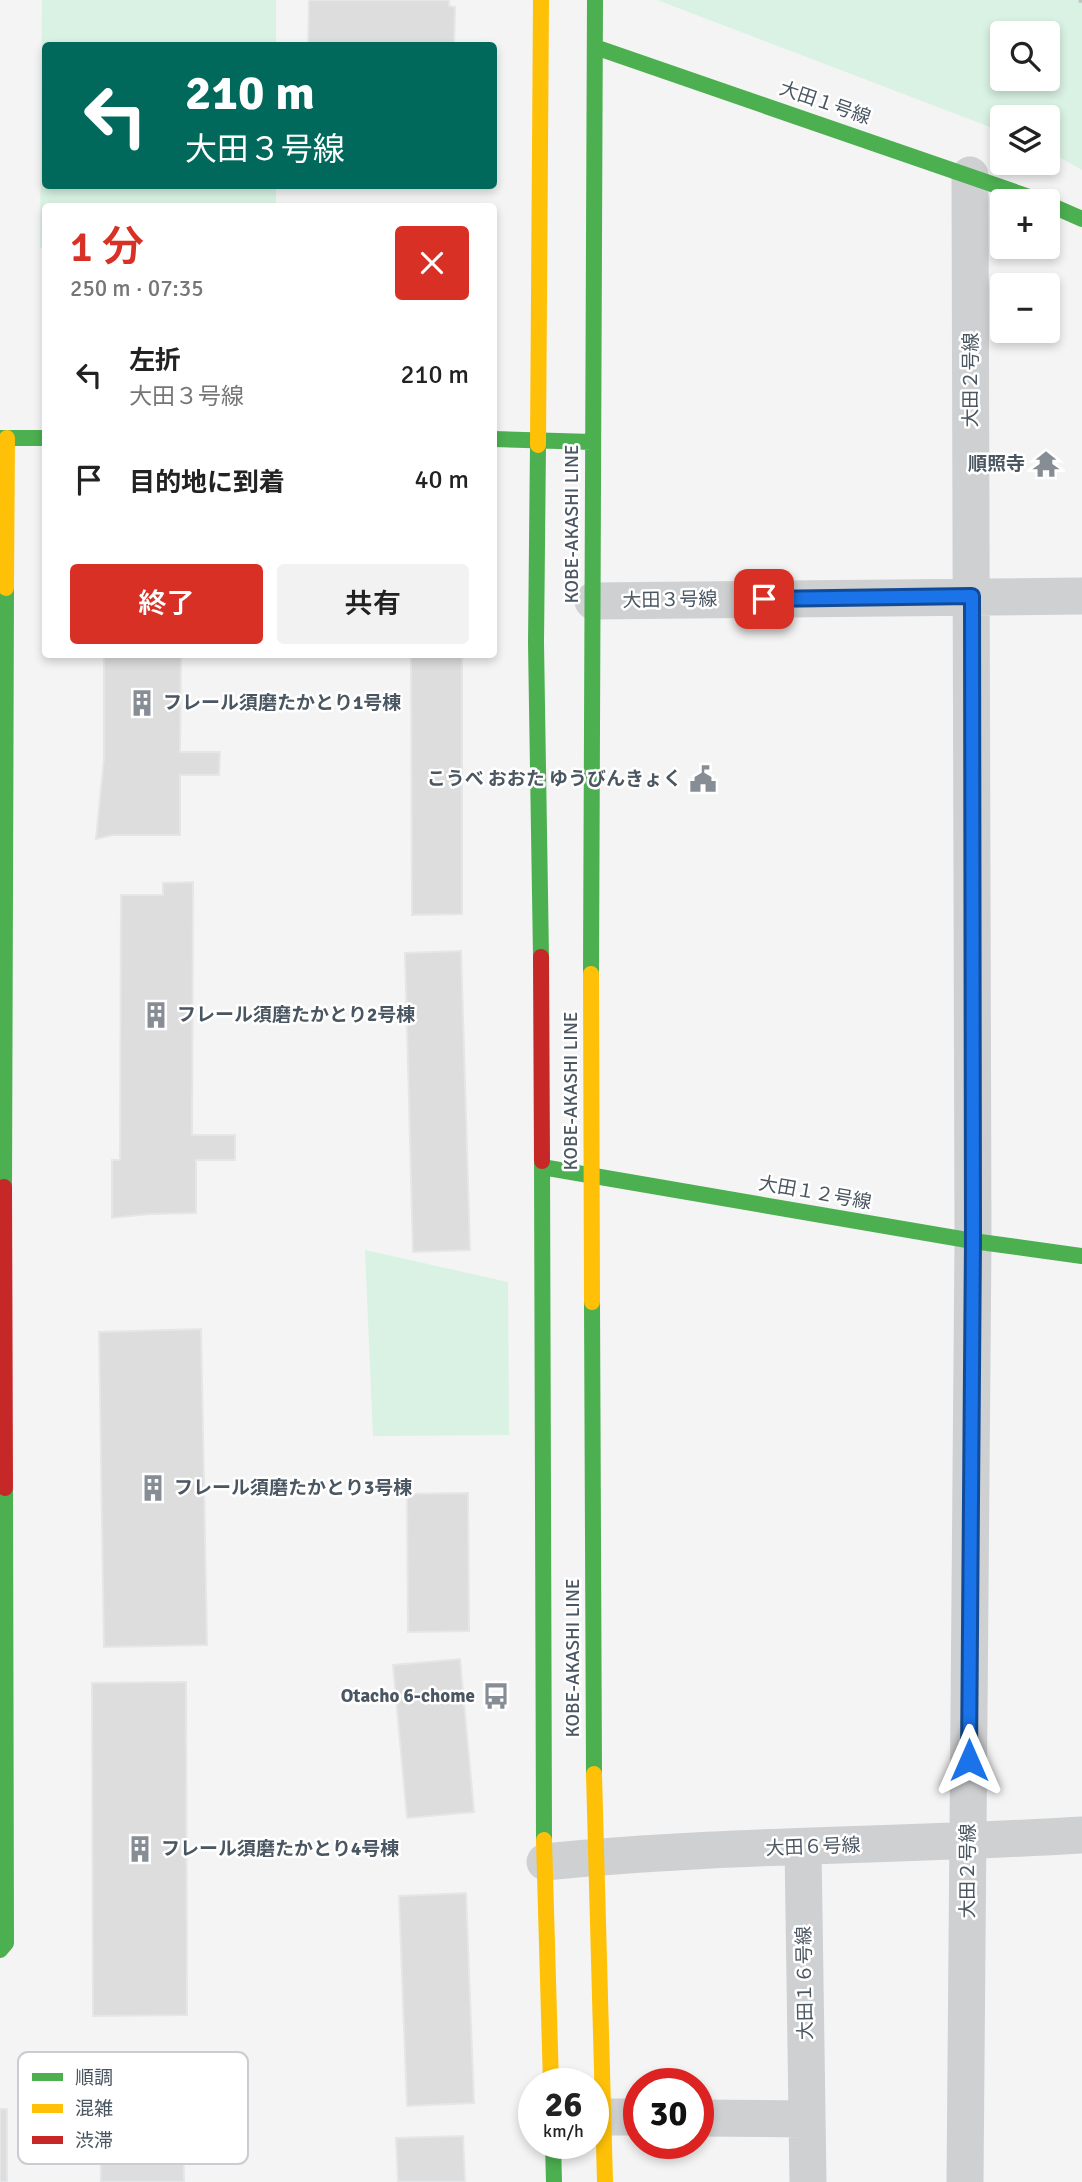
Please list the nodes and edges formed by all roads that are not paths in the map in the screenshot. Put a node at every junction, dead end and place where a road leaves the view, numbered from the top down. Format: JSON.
{"nodes":[{"id":1,"x":541,"y":0,"type":"edge"},
{"id":2,"x":595,"y":0,"type":"edge"},
{"id":3,"x":594,"y":47,"type":"junction"},
{"id":4,"x":970,"y":174,"type":"junction"},
{"id":5,"x":1009,"y":189,"type":"edge"},
{"id":6,"x":1060,"y":209,"type":"edge"},
{"id":7,"x":1082,"y":219,"type":"edge"},
{"id":8,"x":4,"y":438,"type":"edge"},
{"id":9,"x":42,"y":438,"type":"edge"},
{"id":10,"x":497,"y":439,"type":"edge"},
{"id":11,"x":537,"y":439,"type":"junction"},
{"id":12,"x":593,"y":442,"type":"junction"},
{"id":13,"x":972,"y":596,"type":"junction"},
{"id":14,"x":1082,"y":596,"type":"edge"},
{"id":15,"x":593,"y":601,"type":"junction"},
{"id":16,"x":3,"y":966,"type":"edge"},
{"id":17,"x":542,"y":1167,"type":"junction"},
{"id":18,"x":592,"y":1176,"type":"junction"},
{"id":19,"x":2,"y":1239,"type":"edge"},
{"id":20,"x":973,"y":1241,"type":"junction"},
{"id":21,"x":1082,"y":1256,"type":"edge"},
{"id":22,"x":1082,"y":1836,"type":"edge"},
{"id":23,"x":968,"y":1842,"type":"junction"},
{"id":24,"x":803,"y":1847,"type":"junction"},
{"id":25,"x":595,"y":1857,"type":"junction"},
{"id":26,"x":545,"y":1862,"type":"junction"},
{"id":27,"x":0,"y":1950,"type":"edge"},
{"id":28,"x":551,"y":2068,"type":"edge"},
{"id":29,"x":621,"y":2117,"type":"edge"},
{"id":30,"x":714,"y":2118,"type":"edge"},
{"id":31,"x":807,"y":2119,"type":"junction"},
{"id":32,"x":553,"y":2159,"type":"edge"},
{"id":33,"x":554,"y":2182,"type":"edge"},
{"id":34,"x":605,"y":2182,"type":"edge"},
{"id":35,"x":808,"y":2182,"type":"edge"},
{"id":36,"x":965,"y":2182,"type":"edge"}],
"edges":[{"from":1,"to":11,"type":"main road","name":"KOBE-AKASHI LINE"},
{"from":2,"to":3,"type":"main road","name":"KOBE-AKASHI LINE"},
{"from":3,"to":4,"type":"main road","name":"大田１号線"},
{"from":3,"to":12,"type":"main road","name":"KOBE-AKASHI LINE"},
{"from":4,"to":5,"type":"main road","name":"大田１号線"},
{"from":4,"to":13,"type":"street","name":"大田２号線"},
{"from":6,"to":7,"type":"main road"},
{"from":8,"to":9,"type":"main road"},
{"from":8,"to":16,"type":"main road"},
{"from":10,"to":11,"type":"main road"},
{"from":11,"to":12,"type":"main road"},
{"from":11,"to":17,"type":"main road","name":"KOBE-AKASHI LINE"},
{"from":12,"to":15,"type":"main road","name":"KOBE-AKASHI LINE"},
{"from":13,"to":14,"type":"street","name":"大田３号線"},
{"from":13,"to":15,"type":"street","name":"大田３号線"},
{"from":13,"to":20,"type":"street","name":"大田２号線"},
{"from":15,"to":18,"type":"main road","name":"KOBE-AKASHI LINE"},
{"from":16,"to":19,"type":"main road"},
{"from":17,"to":18,"type":"main road","name":"大田１２号線"},
{"from":17,"to":26,"type":"main road","name":"KOBE-AKASHI LINE"},
{"from":18,"to":20,"type":"main road","name":"大田１２号線"},
{"from":18,"to":25,"type":"main road","name":"KOBE-AKASHI LINE"},
{"from":19,"to":27,"type":"main road"},
{"from":20,"to":21,"type":"main road","name":"大田１２号線"},
{"from":20,"to":23,"type":"street","name":"大田２号線"},
{"from":22,"to":23,"type":"street","name":"大田６号線"},
{"from":23,"to":24,"type":"street","name":"大田６号線"},
{"from":23,"to":36,"type":"street","name":"大田２号線"},
{"from":24,"to":25,"type":"street","name":"大田６号線"},
{"from":24,"to":31,"type":"street","name":"大田１６号線"},
{"from":25,"to":26,"type":"street","name":"大田６号線"},
{"from":25,"to":29,"type":"main road","name":"KOBE-AKASHI LINE"},
{"from":26,"to":28,"type":"main road","name":"KOBE-AKASHI LINE"},
{"from":29,"to":34,"type":"main road","name":"KOBE-AKASHI LINE"},
{"from":30,"to":31,"type":"street"},
{"from":31,"to":35,"type":"street","name":"大田１６号線"},
{"from":32,"to":33,"type":"main road"}]}
